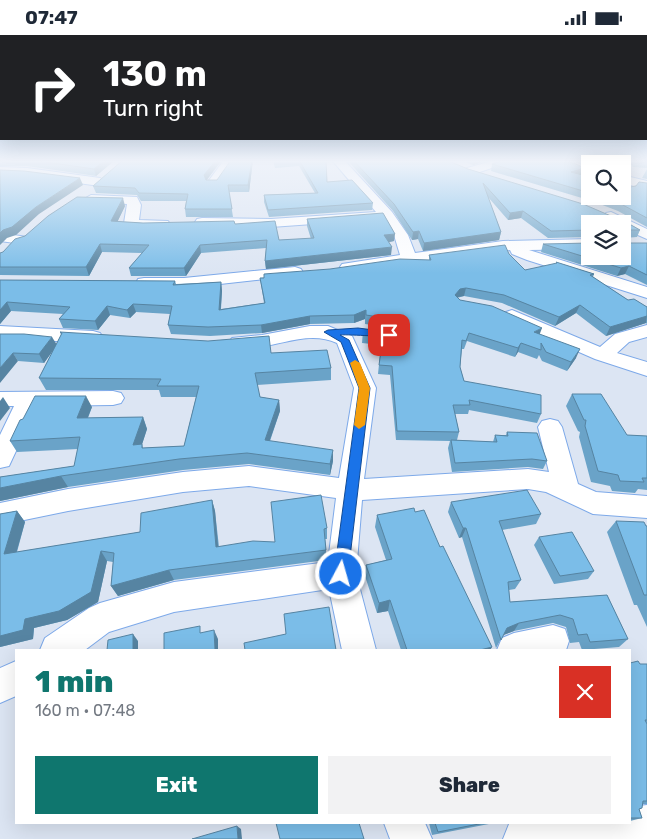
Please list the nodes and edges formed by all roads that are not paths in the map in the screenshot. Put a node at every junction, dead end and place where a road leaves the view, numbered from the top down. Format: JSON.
{"nodes":[{"id":1,"x":76,"y":198,"type":"edge"},
{"id":2,"x":371,"y":198,"type":"edge"},
{"id":3,"x":595,"y":209,"type":"edge"},
{"id":4,"x":387,"y":215,"type":"junction"},
{"id":5,"x":34,"y":229,"type":"edge"},
{"id":6,"x":647,"y":235,"type":"edge"},
{"id":7,"x":3,"y":243,"type":"edge"},
{"id":8,"x":647,"y":243,"type":"edge"},
{"id":9,"x":581,"y":244,"type":"edge"},
{"id":10,"x":631,"y":244,"type":"edge"},
{"id":11,"x":503,"y":246,"type":"junction"},
{"id":12,"x":408,"y":257,"type":"junction"},
{"id":13,"x":330,"y":270,"type":"edge"},
{"id":14,"x":312,"y":271,"type":"edge"},
{"id":15,"x":129,"y":283,"type":"edge"},
{"id":16,"x":647,"y":293,"type":"edge"},
{"id":17,"x":495,"y":309,"type":"edge"},
{"id":18,"x":358,"y":331,"type":"dead end"},
{"id":19,"x":647,"y":331,"type":"edge"},
{"id":20,"x":0,"y":332,"type":"edge"},
{"id":21,"x":328,"y":332,"type":"junction"},
{"id":22,"x":117,"y":338,"type":"edge"},
{"id":23,"x":218,"y":343,"type":"edge"},
{"id":24,"x":602,"y":355,"type":"junction"},
{"id":25,"x":647,"y":369,"type":"edge"},
{"id":26,"x":113,"y":398,"type":"dead end"},
{"id":27,"x":0,"y":399,"type":"edge"},
{"id":28,"x":29,"y":399,"type":"junction"},
{"id":29,"x":550,"y":427,"type":"dead end"},
{"id":30,"x":0,"y":459,"type":"edge"},
{"id":31,"x":350,"y":490,"type":"junction"},
{"id":32,"x":567,"y":491,"type":"junction"},
{"id":33,"x":647,"y":507,"type":"edge"},
{"id":34,"x":0,"y":514,"type":"edge"},
{"id":35,"x":341,"y":574,"type":"junction"},
{"id":36,"x":553,"y":641,"type":"dead end"},
{"id":37,"x":58,"y":649,"type":"edge"},
{"id":38,"x":359,"y":649,"type":"edge"},
{"id":39,"x":518,"y":649,"type":"edge"},
{"id":40,"x":15,"y":678,"type":"edge"},
{"id":41,"x":0,"y":686,"type":"edge"},
{"id":42,"x":405,"y":824,"type":"edge"},
{"id":43,"x":647,"y":826,"type":"edge"},
{"id":44,"x":412,"y":839,"type":"edge"},
{"id":45,"x":524,"y":839,"type":"edge"}],
"edges":[{"from":1,"to":4,"type":"street"},
{"from":2,"to":4,"type":"street"},
{"from":3,"to":6,"type":"street"},
{"from":4,"to":12,"type":"street"},
{"from":5,"to":7,"type":"street"},
{"from":8,"to":10,"type":"street"},
{"from":9,"to":11,"type":"street"},
{"from":11,"to":12,"type":"street"},
{"from":11,"to":16,"type":"street"},
{"from":12,"to":13,"type":"street"},
{"from":14,"to":15,"type":"street"},
{"from":17,"to":24,"type":"street"},
{"from":18,"to":21,"type":"street"},
{"from":19,"to":24,"type":"street"},
{"from":20,"to":22,"type":"street"},
{"from":21,"to":23,"type":"street"},
{"from":21,"to":31,"type":"street"},
{"from":24,"to":25,"type":"street"},
{"from":26,"to":28,"type":"street"},
{"from":27,"to":28,"type":"street"},
{"from":28,"to":30,"type":"street"},
{"from":29,"to":32,"type":"street"},
{"from":31,"to":32,"type":"street"},
{"from":31,"to":34,"type":"street"},
{"from":31,"to":35,"type":"street"},
{"from":32,"to":33,"type":"street"},
{"from":35,"to":37,"type":"street"},
{"from":35,"to":38,"type":"street"},
{"from":36,"to":39,"type":"street"},
{"from":40,"to":41,"type":"street"},
{"from":42,"to":44,"type":"street"},
{"from":43,"to":45,"type":"street"}]}
